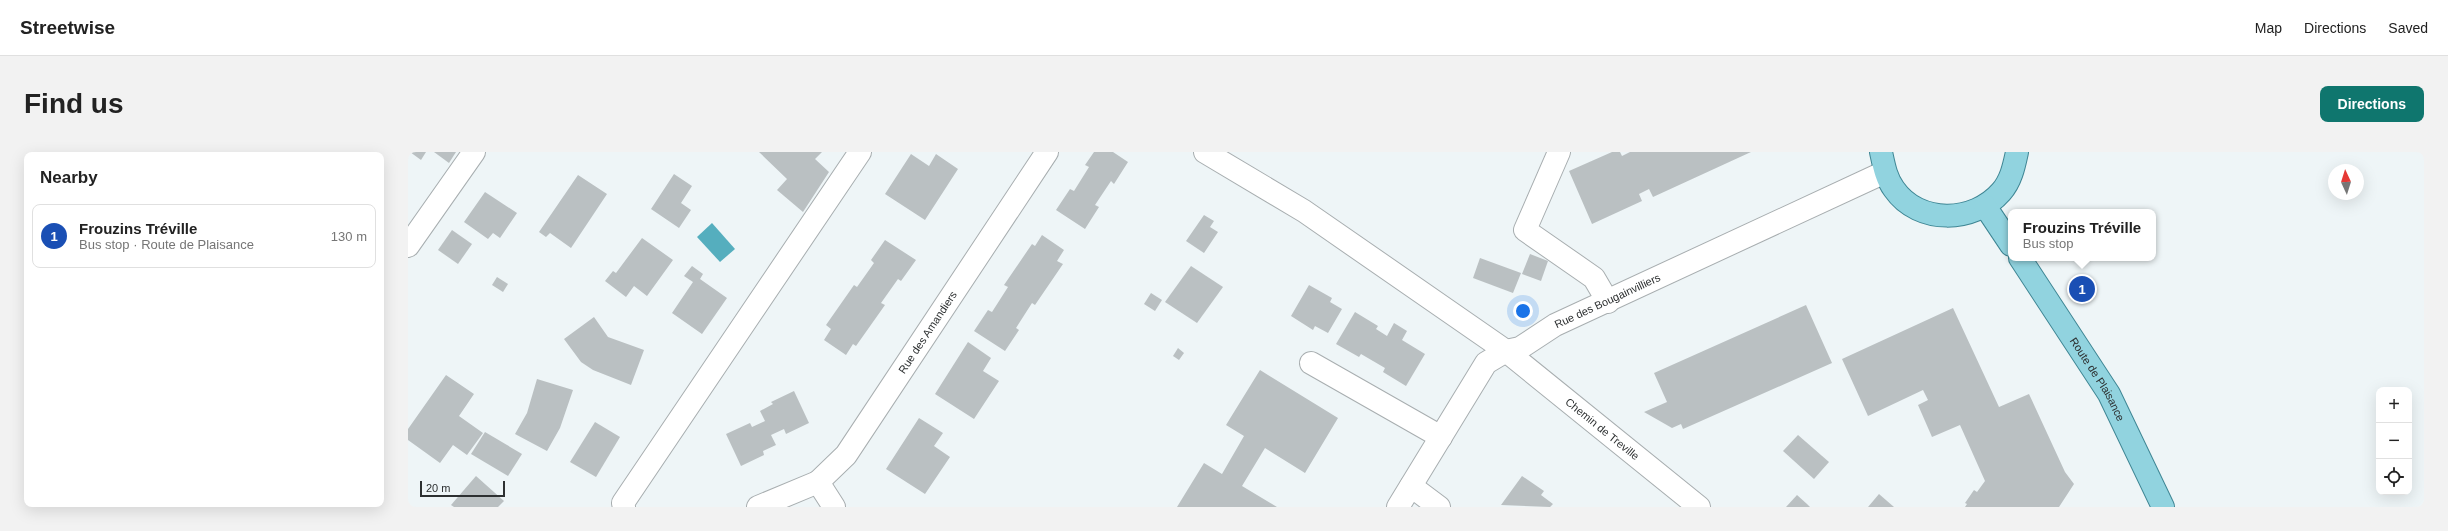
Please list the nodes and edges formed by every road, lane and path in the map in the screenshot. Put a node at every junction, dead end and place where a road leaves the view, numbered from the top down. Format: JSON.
{"nodes":[{"id":1,"x":474,"y":152,"type":"edge"},
{"id":2,"x":860,"y":152,"type":"edge"},
{"id":3,"x":1047,"y":152,"type":"edge"},
{"id":4,"x":1205,"y":152,"type":"edge"},
{"id":5,"x":1560,"y":152,"type":"edge"},
{"id":6,"x":2017,"y":152,"type":"edge"},
{"id":7,"x":1883,"y":162,"type":"edge"},
{"id":8,"x":1985,"y":206,"type":"junction"},
{"id":9,"x":2008,"y":240,"type":"edge"},
{"id":10,"x":408,"y":246,"type":"edge"},
{"id":11,"x":2022,"y":261,"type":"edge"},
{"id":12,"x":1608,"y":302,"type":"junction"},
{"id":13,"x":1506,"y":351,"type":"junction"},
{"id":14,"x":1311,"y":363,"type":"dead end"},
{"id":15,"x":1441,"y":437,"type":"junction"},
{"id":16,"x":818,"y":482,"type":"junction"},
{"id":17,"x":1411,"y":486,"type":"junction"},
{"id":18,"x":624,"y":507,"type":"edge"},
{"id":19,"x":758,"y":507,"type":"edge"},
{"id":20,"x":834,"y":507,"type":"edge"},
{"id":21,"x":1398,"y":507,"type":"edge"},
{"id":22,"x":1439,"y":507,"type":"edge"},
{"id":23,"x":1699,"y":507,"type":"edge"},
{"id":24,"x":2163,"y":507,"type":"edge"}],
"edges":[{"from":1,"to":10,"type":"street"},
{"from":2,"to":18,"type":"street"},
{"from":3,"to":16,"type":"street","name":"Rue des Amandiers"},
{"from":4,"to":13,"type":"street","name":"Chemin de Treville"},
{"from":5,"to":12,"type":"street"},
{"from":6,"to":8,"type":"main road"},
{"from":7,"to":8,"type":"main road"},
{"from":7,"to":12,"type":"street","name":"Rue des Bougainvilliers"},
{"from":8,"to":9,"type":"main road"},
{"from":11,"to":24,"type":"main road","name":"Route de Plaisance"},
{"from":12,"to":13,"type":"street","name":"Rue des Bougainvilliers"},
{"from":13,"to":15,"type":"street","name":"Rue des Bougainvilliers"},
{"from":13,"to":23,"type":"street","name":"Chemin de Treville"},
{"from":14,"to":15,"type":"street"},
{"from":15,"to":17,"type":"street","name":"Rue des Bougainvilliers"},
{"from":16,"to":19,"type":"street"},
{"from":16,"to":20,"type":"street"},
{"from":17,"to":21,"type":"street","name":"Rue des Bougainvilliers"},
{"from":17,"to":22,"type":"street"}]}
